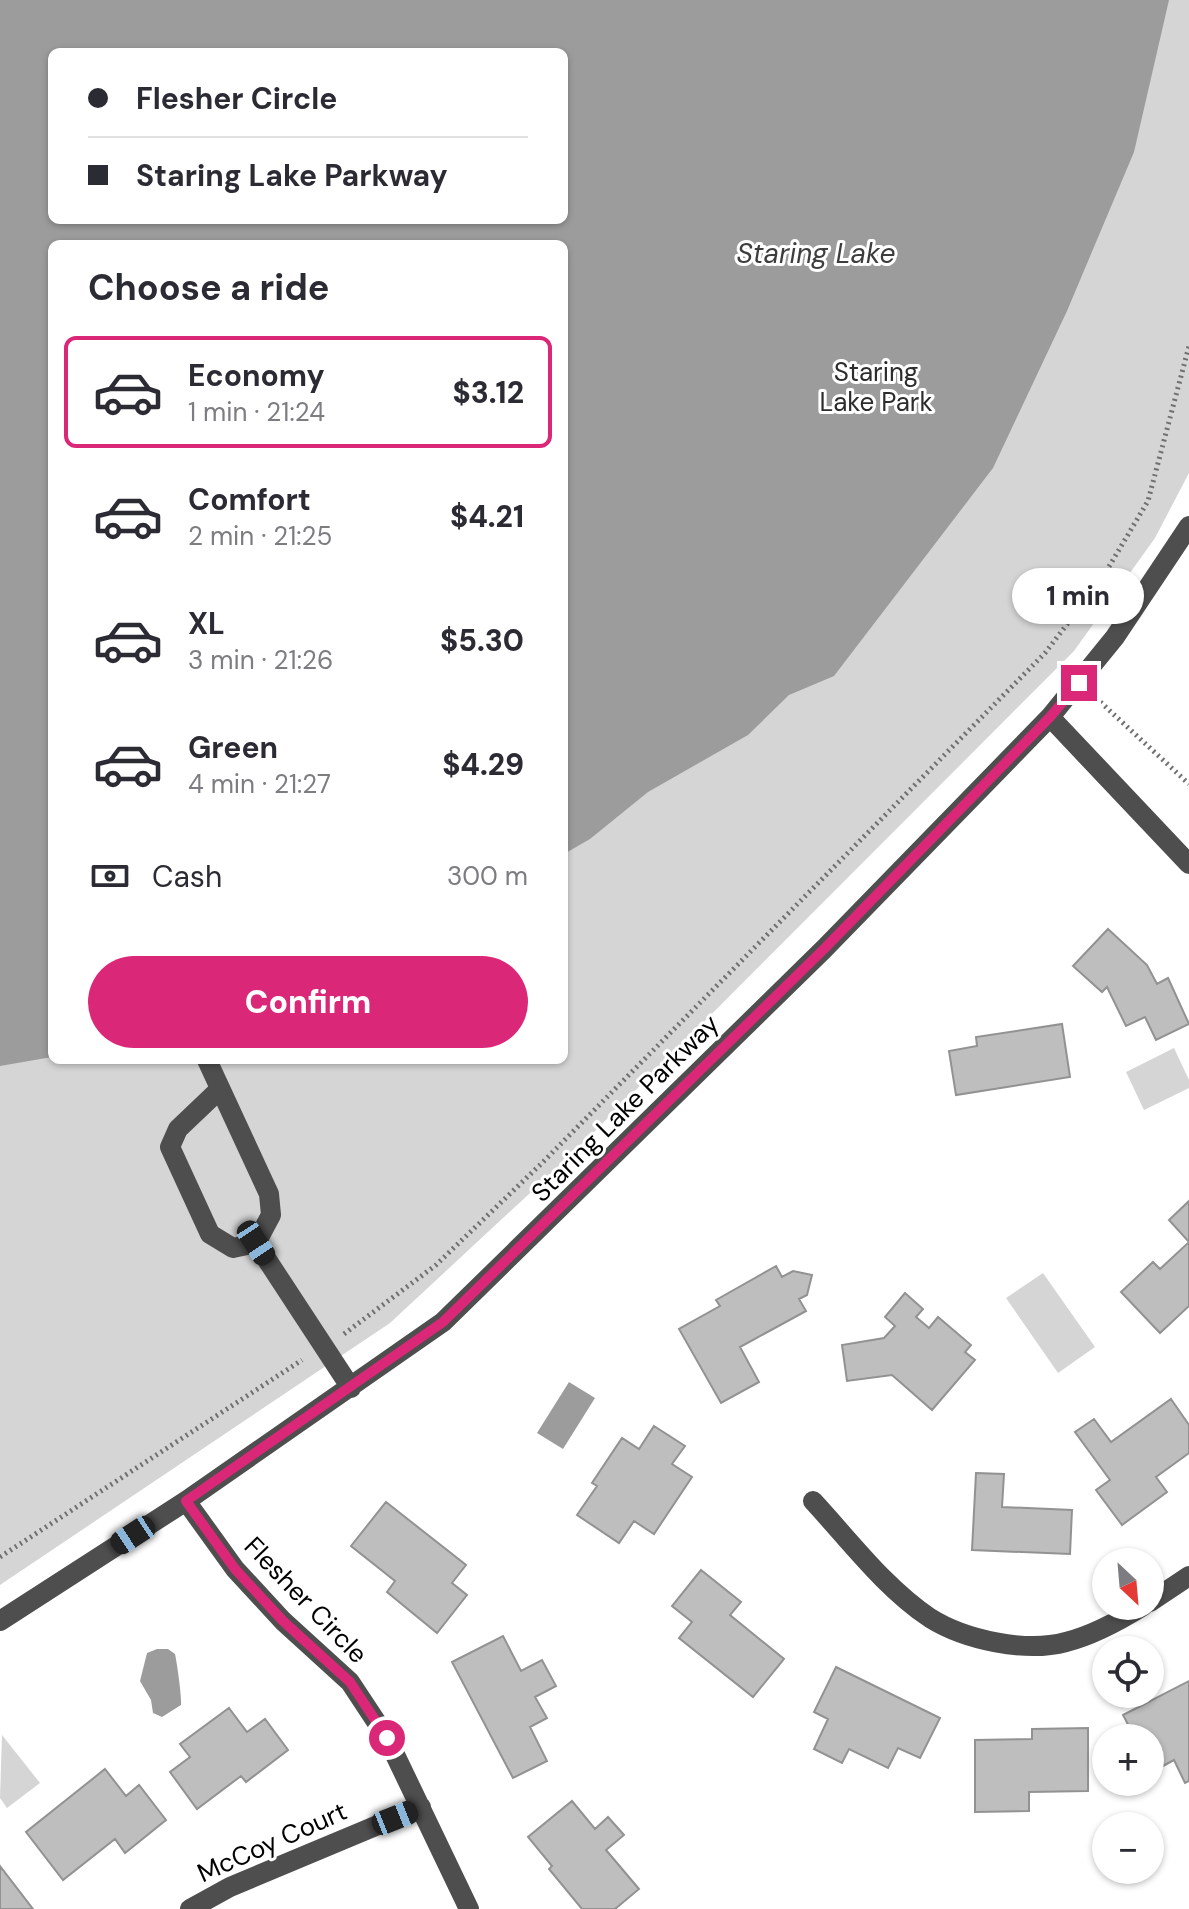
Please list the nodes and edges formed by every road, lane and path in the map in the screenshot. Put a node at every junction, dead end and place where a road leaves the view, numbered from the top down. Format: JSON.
{"nodes":[{"id":1,"x":1189,"y":346,"type":"edge"},
{"id":2,"x":1189,"y":526,"type":"edge"},
{"id":3,"x":1045,"y":653,"type":"junction"},
{"id":4,"x":1079,"y":683,"type":"junction"},
{"id":5,"x":1050,"y":717,"type":"junction"},
{"id":6,"x":1189,"y":784,"type":"edge"},
{"id":7,"x":1189,"y":864,"type":"edge"},
{"id":8,"x":209,"y":1064,"type":"edge"},
{"id":9,"x":220,"y":1089,"type":"junction"},
{"id":10,"x":256,"y":1243,"type":"junction"},
{"id":11,"x":323,"y":1347,"type":"junction"},
{"id":12,"x":351,"y":1388,"type":"junction"},
{"id":13,"x":186,"y":1501,"type":"junction"},
{"id":14,"x":813,"y":1501,"type":"dead end"},
{"id":15,"x":0,"y":1557,"type":"edge"},
{"id":16,"x":1189,"y":1576,"type":"edge"},
{"id":17,"x":1164,"y":1593,"type":"edge"},
{"id":18,"x":1121,"y":1620,"type":"edge"},
{"id":19,"x":0,"y":1621,"type":"edge"},
{"id":20,"x":421,"y":1807,"type":"junction"},
{"id":21,"x":190,"y":1909,"type":"edge"},
{"id":22,"x":469,"y":1909,"type":"edge"}],
"edges":[{"from":1,"to":3,"type":"path"},
{"from":2,"to":4,"type":"street","name":"Staring Lake Parkway"},
{"from":3,"to":4,"type":"path"},
{"from":3,"to":11,"type":"path"},
{"from":4,"to":5,"type":"street","name":"Staring Lake Parkway"},
{"from":4,"to":6,"type":"path"},
{"from":5,"to":7,"type":"street"},
{"from":5,"to":12,"type":"street","name":"Staring Lake Parkway"},
{"from":8,"to":9,"type":"street"},
{"from":9,"to":10,"type":"street"},
{"from":9,"to":10,"type":"street"},
{"from":10,"to":11,"type":"street"},
{"from":11,"to":12,"type":"street"},
{"from":11,"to":15,"type":"path"},
{"from":12,"to":13,"type":"street","name":"Staring Lake Parkway"},
{"from":13,"to":19,"type":"street","name":"Staring Lake Parkway"},
{"from":13,"to":20,"type":"street","name":"Flesher Circle"},
{"from":14,"to":18,"type":"street"},
{"from":16,"to":17,"type":"street"},
{"from":20,"to":21,"type":"street","name":"McCoy Court"},
{"from":20,"to":22,"type":"street","name":"Flesher Circle"}]}
